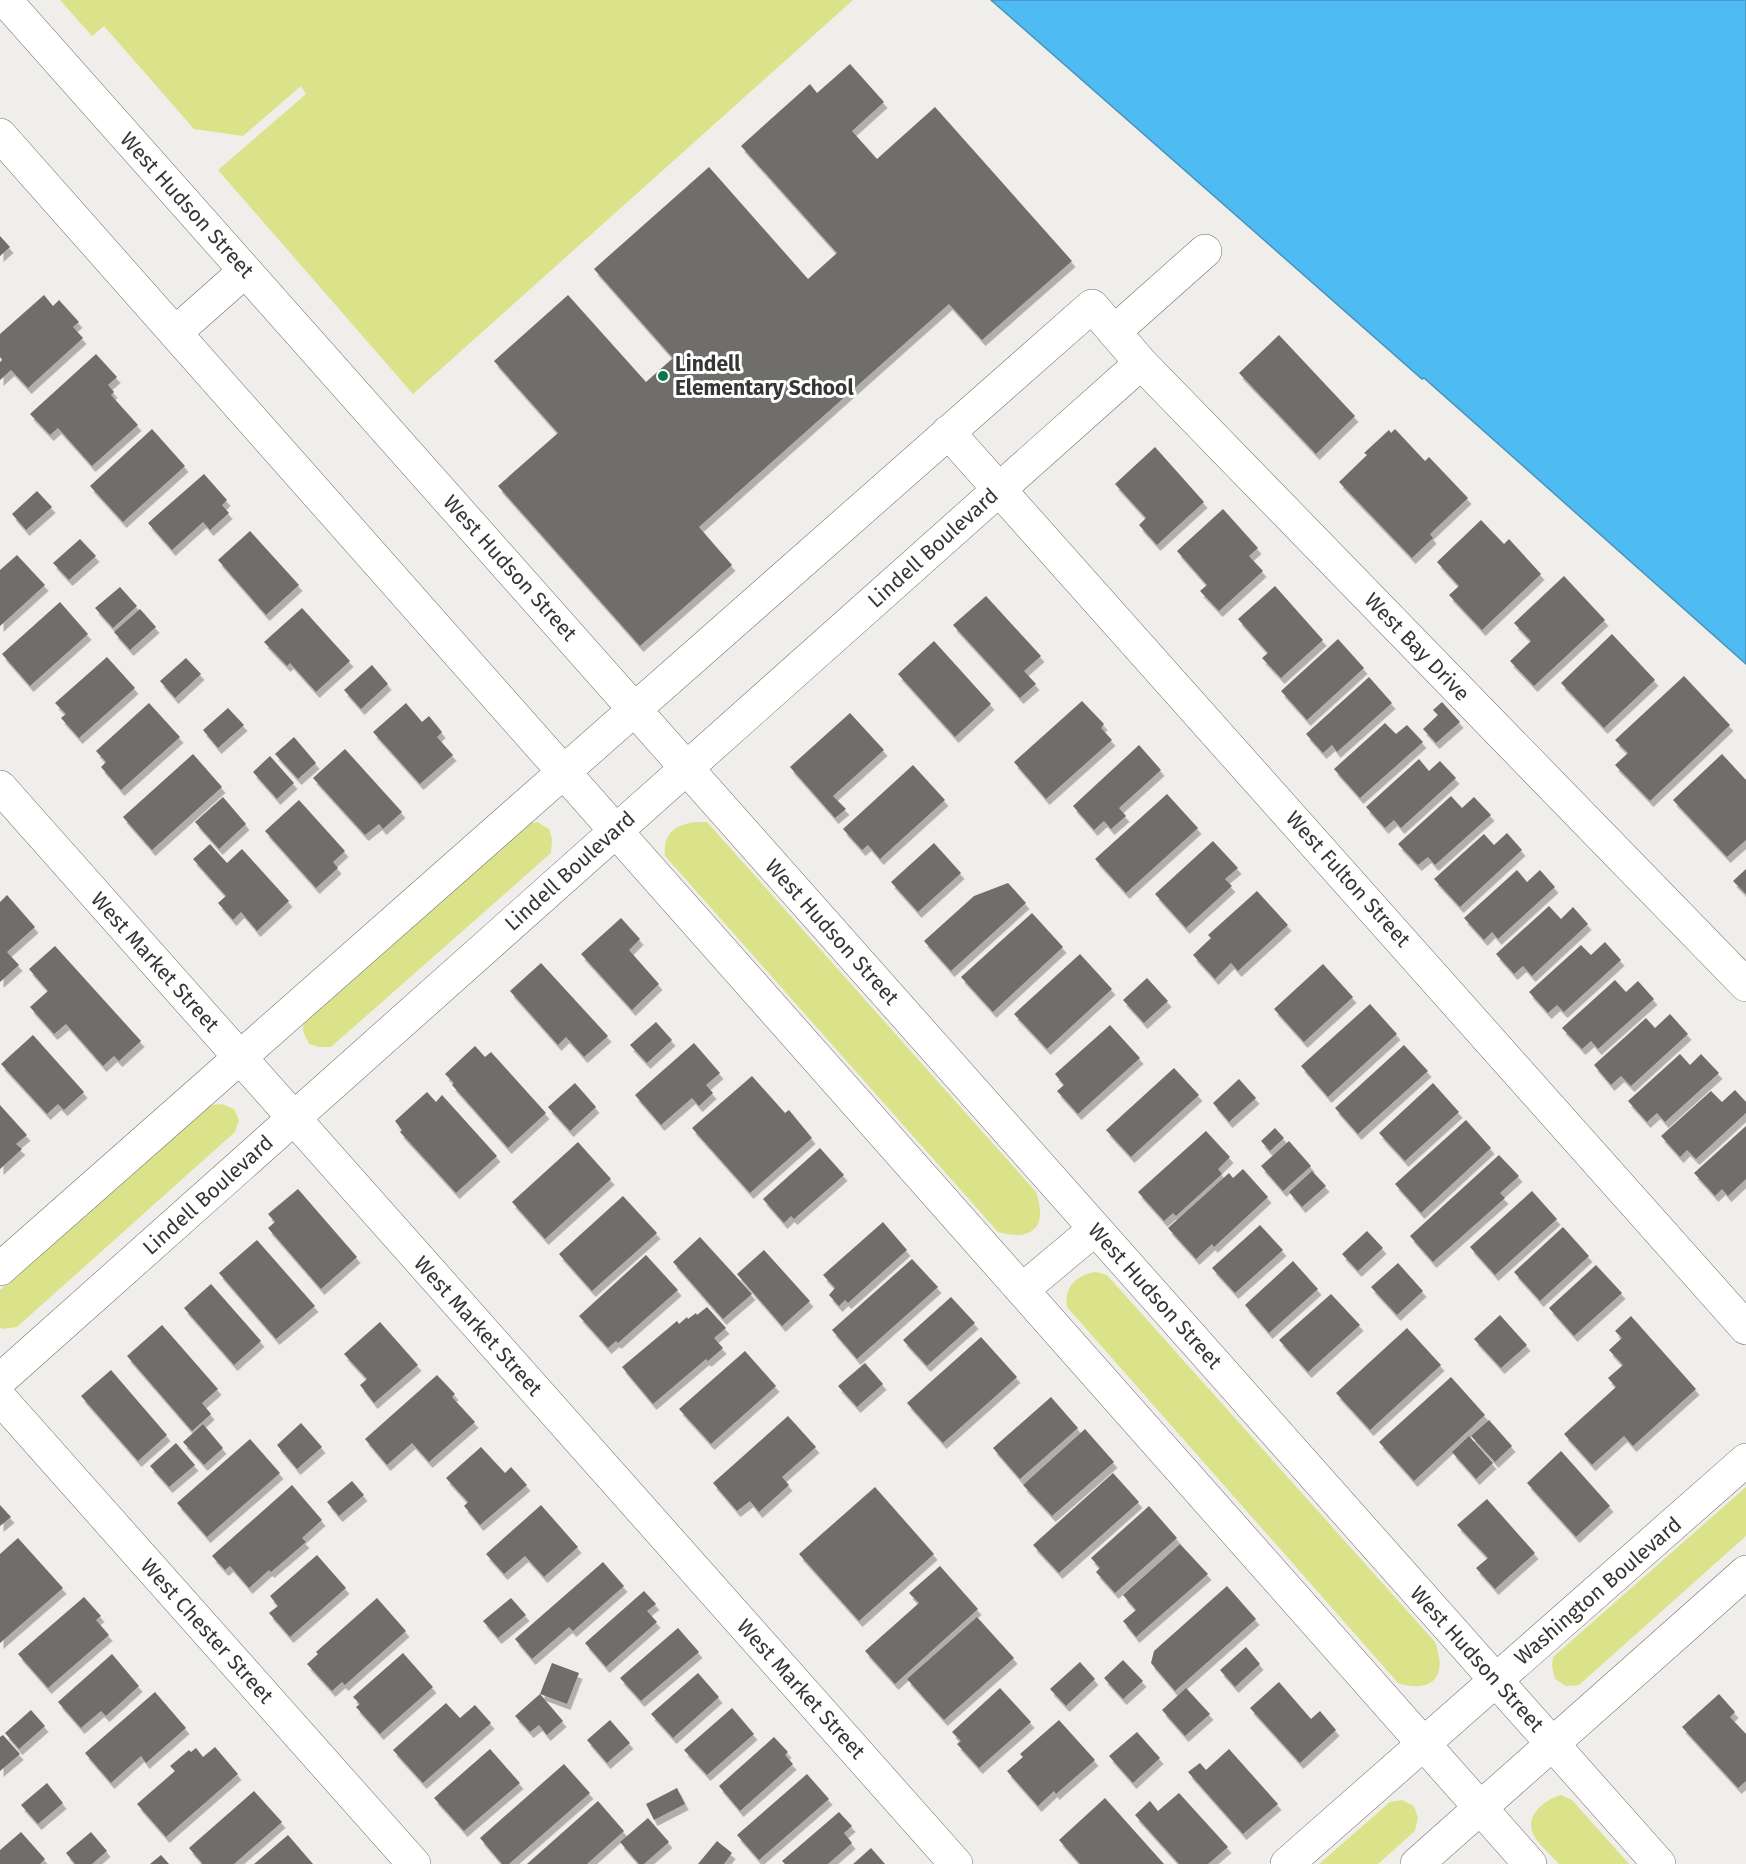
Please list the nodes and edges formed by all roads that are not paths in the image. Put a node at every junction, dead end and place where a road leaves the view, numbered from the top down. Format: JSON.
{"nodes":[{"id":1,"x":5,"y":0,"type":"edge"},
{"id":2,"x":0,"y":135,"type":"edge"},
{"id":3,"x":1205,"y":250,"type":"dead end"},
{"id":4,"x":245,"y":271,"type":"junction"},
{"id":5,"x":1114,"y":332,"type":"junction"},
{"id":6,"x":175,"y":333,"type":"junction"},
{"id":7,"x":1141,"y":363,"type":"junction"},
{"id":8,"x":948,"y":432,"type":"junction"},
{"id":9,"x":1000,"y":488,"type":"junction"},
{"id":10,"x":634,"y":709,"type":"junction"},
{"id":11,"x":686,"y":768,"type":"junction"},
{"id":12,"x":564,"y":772,"type":"junction"},
{"id":13,"x":0,"y":787,"type":"edge"},
{"id":14,"x":616,"y":831,"type":"junction"},
{"id":15,"x":1746,"y":985,"type":"edge"},
{"id":16,"x":240,"y":1058,"type":"junction"},
{"id":17,"x":293,"y":1118,"type":"junction"},
{"id":18,"x":1095,"y":1229,"type":"junction"},
{"id":19,"x":0,"y":1269,"type":"edge"},
{"id":20,"x":1022,"y":1290,"type":"junction"},
{"id":21,"x":1746,"y":1328,"type":"edge"},
{"id":22,"x":0,"y":1380,"type":"edge"},
{"id":23,"x":0,"y":1398,"type":"edge"},
{"id":24,"x":1746,"y":1460,"type":"edge"},
{"id":25,"x":1746,"y":1572,"type":"edge"},
{"id":26,"x":1496,"y":1680,"type":"junction"},
{"id":27,"x":1424,"y":1744,"type":"junction"},
{"id":28,"x":1553,"y":1744,"type":"junction"},
{"id":29,"x":1480,"y":1808,"type":"junction"},
{"id":30,"x":414,"y":1864,"type":"edge"},
{"id":31,"x":956,"y":1864,"type":"edge"},
{"id":32,"x":1287,"y":1864,"type":"edge"},
{"id":33,"x":1417,"y":1864,"type":"edge"},
{"id":34,"x":1530,"y":1864,"type":"edge"},
{"id":35,"x":1659,"y":1864,"type":"edge"}],
"edges":[{"from":1,"to":4,"type":"street","name":"West Hudson Street"},
{"from":2,"to":6,"type":"street"},
{"from":3,"to":5,"type":"street"},
{"from":4,"to":6,"type":"street"},
{"from":4,"to":10,"type":"street","name":"West Hudson Street"},
{"from":5,"to":7,"type":"street","name":"West Bay Drive"},
{"from":5,"to":8,"type":"street","name":"West Bay Drive"},
{"from":6,"to":12,"type":"street"},
{"from":7,"to":9,"type":"street","name":"Lindell Boulevard"},
{"from":7,"to":15,"type":"street","name":"West Bay Drive"},
{"from":8,"to":9,"type":"street","name":"West Fulton Street"},
{"from":8,"to":10,"type":"street"},
{"from":9,"to":11,"type":"street","name":"Lindell Boulevard"},
{"from":9,"to":21,"type":"street","name":"West Fulton Street"},
{"from":10,"to":11,"type":"street","name":"West Hudson Street"},
{"from":10,"to":12,"type":"street"},
{"from":11,"to":14,"type":"street","name":"Lindell Boulevard"},
{"from":11,"to":18,"type":"street","name":"West Hudson Street"},
{"from":12,"to":14,"type":"street"},
{"from":12,"to":16,"type":"street"},
{"from":13,"to":16,"type":"street","name":"West Market Street"},
{"from":14,"to":17,"type":"street","name":"Lindell Boulevard"},
{"from":14,"to":20,"type":"street"},
{"from":16,"to":17,"type":"street","name":"West Market Street"},
{"from":16,"to":19,"type":"street"},
{"from":17,"to":22,"type":"street","name":"Lindell Boulevard"},
{"from":17,"to":31,"type":"street","name":"West Market Street"},
{"from":18,"to":20,"type":"street"},
{"from":18,"to":26,"type":"street","name":"West Hudson Street"},
{"from":20,"to":27,"type":"street"},
{"from":23,"to":30,"type":"street","name":"West Chester Street"},
{"from":24,"to":26,"type":"street","name":"Washington Boulevard"},
{"from":25,"to":28,"type":"street"},
{"from":26,"to":27,"type":"street","name":"Washington Boulevard"},
{"from":26,"to":28,"type":"street","name":"West Hudson Street"},
{"from":27,"to":29,"type":"street"},
{"from":27,"to":32,"type":"street","name":"Washington Boulevard"},
{"from":28,"to":29,"type":"street"},
{"from":28,"to":35,"type":"street","name":"West Hudson Street"},
{"from":29,"to":33,"type":"street"},
{"from":29,"to":34,"type":"street"}]}
